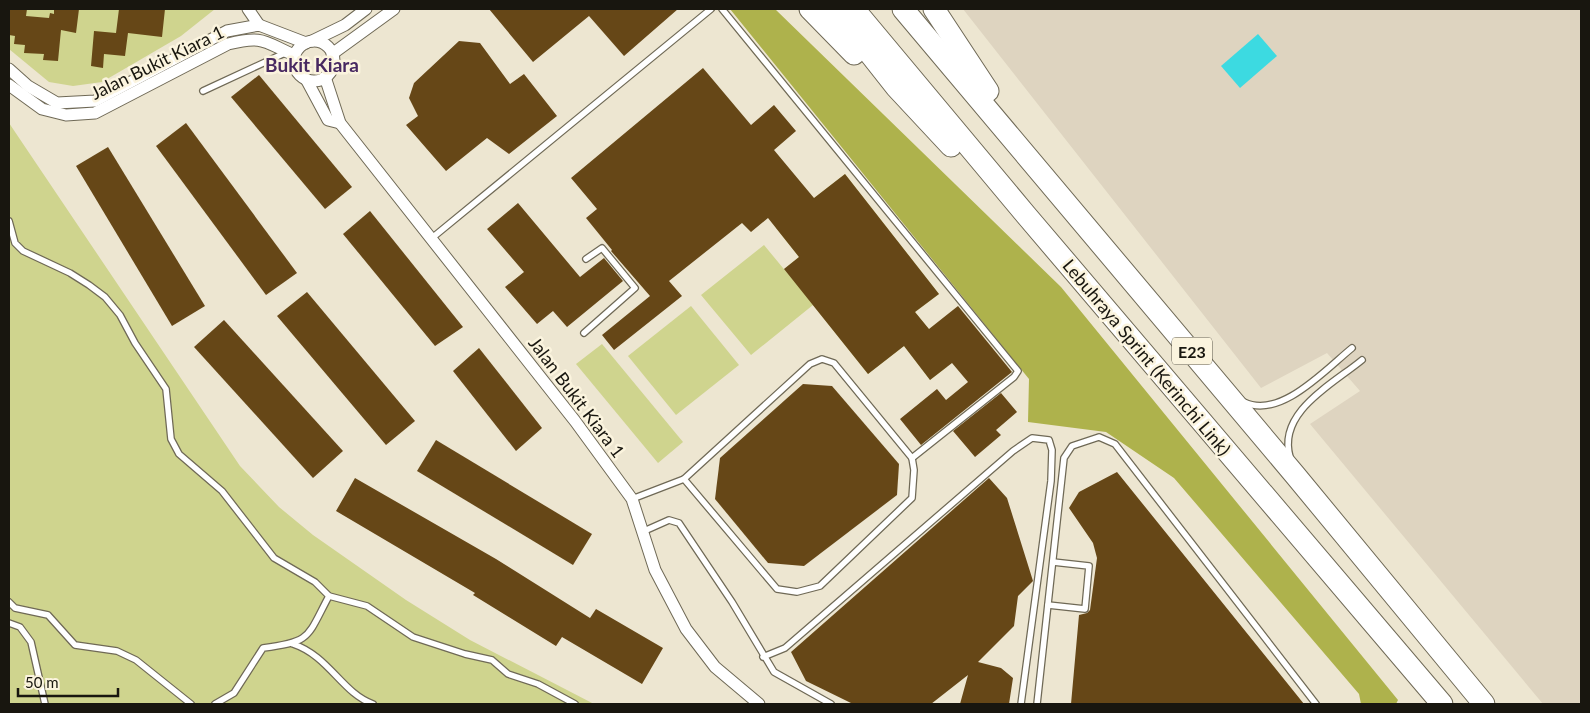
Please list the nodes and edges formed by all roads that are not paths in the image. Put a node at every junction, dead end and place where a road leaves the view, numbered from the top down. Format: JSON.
{"nodes":[{"id":1,"x":248,"y":9,"type":"edge"},
{"id":2,"x":366,"y":9,"type":"edge"},
{"id":3,"x":394,"y":9,"type":"edge"},
{"id":4,"x":712,"y":9,"type":"edge"},
{"id":5,"x":722,"y":9,"type":"edge"},
{"id":6,"x":810,"y":9,"type":"edge"},
{"id":7,"x":831,"y":9,"type":"edge"},
{"id":8,"x":854,"y":9,"type":"edge"},
{"id":9,"x":903,"y":9,"type":"edge"},
{"id":10,"x":934,"y":9,"type":"edge"},
{"id":11,"x":258,"y":25,"type":"junction"},
{"id":12,"x":309,"y":42,"type":"junction"},
{"id":13,"x":291,"y":54,"type":"junction"},
{"id":14,"x":332,"y":54,"type":"junction"},
{"id":15,"x":9,"y":69,"type":"edge"},
{"id":16,"x":325,"y":77,"type":"junction"},
{"id":17,"x":306,"y":79,"type":"junction"},
{"id":18,"x":9,"y":84,"type":"edge"},
{"id":19,"x":896,"y":87,"type":"junction"},
{"id":20,"x":203,"y":91,"type":"dead end"},
{"id":21,"x":340,"y":123,"type":"junction"},
{"id":22,"x":1038,"y":169,"type":"junction"},
{"id":23,"x":1026,"y":215,"type":"junction"},
{"id":24,"x":9,"y":221,"type":"edge"},
{"id":25,"x":432,"y":238,"type":"junction"},
{"id":26,"x":586,"y":259,"type":"dead end"},
{"id":27,"x":584,"y":333,"type":"dead end"},
{"id":28,"x":1352,"y":348,"type":"dead end"},
{"id":29,"x":1362,"y":360,"type":"dead end"},
{"id":30,"x":1226,"y":393,"type":"junction"},
{"id":31,"x":912,"y":458,"type":"junction"},
{"id":32,"x":1295,"y":475,"type":"junction"},
{"id":33,"x":684,"y":479,"type":"junction"},
{"id":34,"x":632,"y":499,"type":"junction"},
{"id":35,"x":642,"y":532,"type":"junction"},
{"id":36,"x":1053,"y":562,"type":"junction"},
{"id":37,"x":329,"y":596,"type":"junction"},
{"id":38,"x":9,"y":602,"type":"edge"},
{"id":39,"x":1048,"y":605,"type":"junction"},
{"id":40,"x":9,"y":623,"type":"edge"},
{"id":41,"x":293,"y":644,"type":"junction"},
{"id":42,"x":763,"y":657,"type":"junction"},
{"id":43,"x":1411,"y":668,"type":"junction"},
{"id":44,"x":1479,"y":696,"type":"edge"},
{"id":45,"x":45,"y":704,"type":"edge"},
{"id":46,"x":191,"y":704,"type":"edge"},
{"id":47,"x":215,"y":704,"type":"edge"},
{"id":48,"x":373,"y":704,"type":"edge"},
{"id":49,"x":575,"y":704,"type":"edge"},
{"id":50,"x":759,"y":704,"type":"edge"},
{"id":51,"x":831,"y":704,"type":"edge"},
{"id":52,"x":1021,"y":704,"type":"edge"},
{"id":53,"x":1037,"y":704,"type":"edge"},
{"id":54,"x":1316,"y":704,"type":"edge"},
{"id":55,"x":1430,"y":704,"type":"edge"},
{"id":56,"x":1442,"y":704,"type":"edge"},
{"id":57,"x":1494,"y":704,"type":"edge"}],
"edges":[{"from":1,"to":11,"type":"street"},
{"from":2,"to":12,"type":"street"},
{"from":3,"to":14,"type":"street"},
{"from":4,"to":25,"type":"lane"},
{"from":5,"to":31,"type":"lane"},
{"from":6,"to":19,"type":"highway"},
{"from":7,"to":19,"type":"highway"},
{"from":8,"to":23,"type":"highway","name":"Lebuhraya Sprint (Kerinchi Link)","number":"E23"},
{"from":9,"to":22,"type":"highway","number":"E23"},
{"from":10,"to":22,"type":"highway"},
{"from":11,"to":12,"type":"street"},
{"from":11,"to":15,"type":"street","name":"Jalan Bukit Kiara 1"},
{"from":12,"to":13,"type":"street"},
{"from":12,"to":14,"type":"street"},
{"from":13,"to":17,"type":"street"},
{"from":13,"to":18,"type":"street","name":"Jalan Bukit Kiara 1"},
{"from":13,"to":20,"type":"lane"},
{"from":14,"to":16,"type":"street"},
{"from":16,"to":17,"type":"street"},
{"from":16,"to":21,"type":"street","name":"Jalan Bukit Kiara 1"},
{"from":17,"to":21,"type":"street","name":"Jalan Bukit Kiara 1"},
{"from":19,"to":23,"type":"highway"},
{"from":21,"to":25,"type":"street","name":"Jalan Bukit Kiara 1"},
{"from":22,"to":30,"type":"highway","number":"E23"},
{"from":23,"to":43,"type":"highway","name":"Lebuhraya Sprint (Kerinchi Link)","number":"E23"},
{"from":24,"to":37,"type":"lane"},
{"from":25,"to":34,"type":"street","name":"Jalan Bukit Kiara 1"},
{"from":26,"to":27,"type":"lane"},
{"from":28,"to":30,"type":"lane"},
{"from":29,"to":32,"type":"lane"},
{"from":30,"to":32,"type":"highway","number":"E23"},
{"from":31,"to":33,"type":"lane"},
{"from":31,"to":33,"type":"lane"},
{"from":32,"to":44,"type":"highway","number":"E23"},
{"from":33,"to":34,"type":"lane"},
{"from":34,"to":35,"type":"street","name":"Jalan Bukit Kiara 1"},
{"from":35,"to":42,"type":"lane"},
{"from":35,"to":50,"type":"street","name":"Jalan Bukit Kiara 1"},
{"from":36,"to":39,"type":"lane"},
{"from":36,"to":39,"type":"lane"},
{"from":36,"to":54,"type":"lane"},
{"from":37,"to":41,"type":"lane"},
{"from":37,"to":49,"type":"lane"},
{"from":38,"to":46,"type":"lane"},
{"from":39,"to":53,"type":"lane"},
{"from":40,"to":45,"type":"lane"},
{"from":41,"to":47,"type":"lane"},
{"from":41,"to":48,"type":"lane"},
{"from":42,"to":51,"type":"lane"},
{"from":42,"to":52,"type":"lane"},
{"from":43,"to":55,"type":"highway"},
{"from":43,"to":56,"type":"highway","name":"Lebuhraya Sprint (Kerinchi Link)","number":"E23"},
{"from":44,"to":57,"type":"highway"}]}
